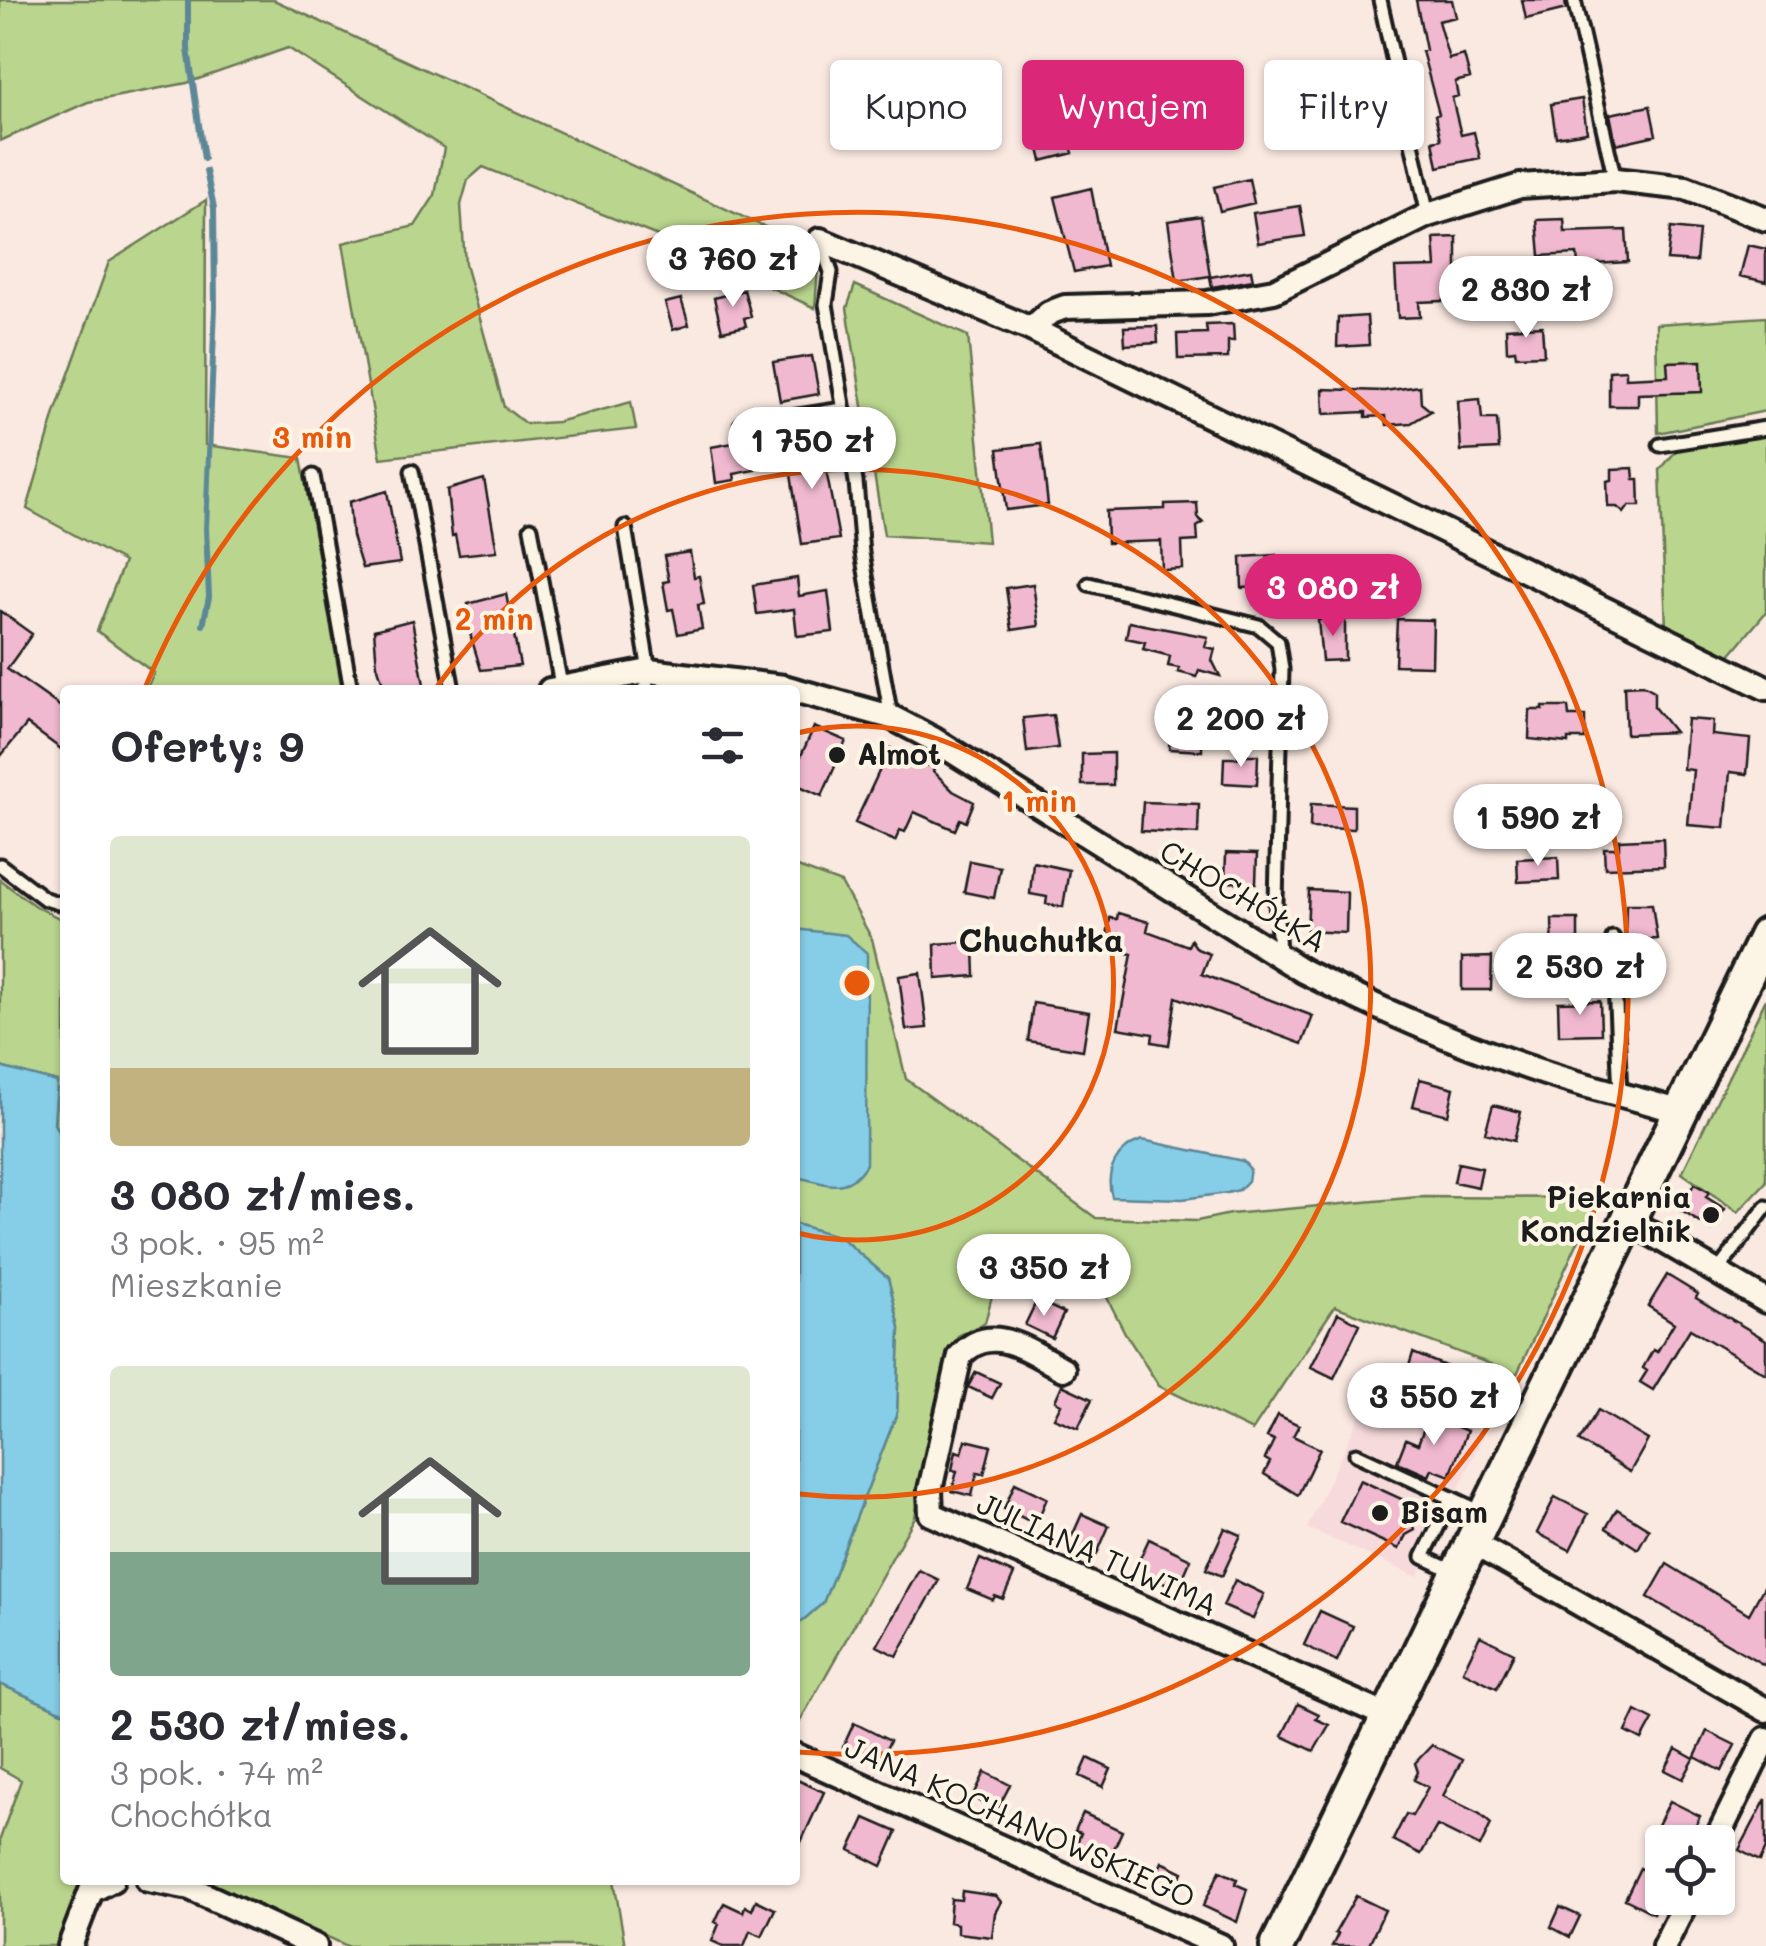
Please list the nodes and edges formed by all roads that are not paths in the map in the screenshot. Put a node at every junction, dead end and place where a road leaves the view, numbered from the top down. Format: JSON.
{"nodes":[{"id":1,"x":1380,"y":0,"type":"edge"},
{"id":2,"x":1574,"y":0,"type":"edge"},
{"id":3,"x":1615,"y":180,"type":"junction"},
{"id":4,"x":1428,"y":215,"type":"junction"},
{"id":5,"x":1766,"y":219,"type":"edge"},
{"id":6,"x":820,"y":240,"type":"joint"},
{"id":7,"x":1031,"y":330,"type":"junction"},
{"id":8,"x":843,"y":409,"type":"junction"},
{"id":9,"x":741,"y":425,"type":"dead end"},
{"id":10,"x":1766,"y":428,"type":"edge"},
{"id":11,"x":1660,"y":445,"type":"dead end"},
{"id":12,"x":412,"y":472,"type":"dead end"},
{"id":13,"x":313,"y":476,"type":"dead end"},
{"id":14,"x":625,"y":527,"type":"dead end"},
{"id":15,"x":532,"y":528,"type":"dead end"},
{"id":16,"x":1089,"y":584,"type":"dead end"},
{"id":17,"x":647,"y":680,"type":"edge"},
{"id":18,"x":350,"y":685,"type":"edge"},
{"id":19,"x":452,"y":685,"type":"edge"},
{"id":20,"x":555,"y":685,"type":"edge"},
{"id":21,"x":590,"y":685,"type":"edge"},
{"id":22,"x":745,"y":685,"type":"edge"},
{"id":23,"x":1766,"y":688,"type":"edge"},
{"id":24,"x":800,"y":692,"type":"edge"},
{"id":25,"x":890,"y":717,"type":"junction"},
{"id":26,"x":0,"y":866,"type":"edge"},
{"id":27,"x":60,"y":904,"type":"edge"},
{"id":28,"x":1766,"y":935,"type":"edge"},
{"id":29,"x":1613,"y":938,"type":"dead end"},
{"id":30,"x":1279,"y":953,"type":"junction"},
{"id":31,"x":1620,"y":1094,"type":"junction"},
{"id":32,"x":1680,"y":1112,"type":"junction"},
{"id":33,"x":1766,"y":1208,"type":"edge"},
{"id":34,"x":1628,"y":1220,"type":"junction"},
{"id":35,"x":1717,"y":1272,"type":"junction"},
{"id":36,"x":1766,"y":1301,"type":"edge"},
{"id":37,"x":1063,"y":1369,"type":"dead end"},
{"id":38,"x":1356,"y":1454,"type":"dead end"},
{"id":39,"x":1452,"y":1498,"type":"junction"},
{"id":40,"x":1478,"y":1528,"type":"junction"},
{"id":41,"x":1456,"y":1573,"type":"junction"},
{"id":42,"x":1766,"y":1710,"type":"edge"},
{"id":43,"x":1386,"y":1716,"type":"junction"},
{"id":44,"x":1766,"y":1738,"type":"edge"},
{"id":45,"x":800,"y":1757,"type":"edge"},
{"id":46,"x":1723,"y":1825,"type":"edge"},
{"id":47,"x":102,"y":1885,"type":"edge"},
{"id":48,"x":174,"y":1885,"type":"edge"},
{"id":49,"x":1680,"y":1915,"type":"edge"},
{"id":50,"x":70,"y":1946,"type":"edge"},
{"id":51,"x":315,"y":1946,"type":"edge"},
{"id":52,"x":1221,"y":1946,"type":"edge"},
{"id":53,"x":1277,"y":1946,"type":"edge"},
{"id":54,"x":1664,"y":1946,"type":"edge"}],
"edges":[{"from":1,"to":4,"type":"lane"},
{"from":2,"to":3,"type":"lane"},
{"from":3,"to":4,"type":"street"},
{"from":3,"to":5,"type":"street"},
{"from":4,"to":7,"type":"street"},
{"from":6,"to":7,"type":"street"},
{"from":6,"to":8,"type":"lane"},
{"from":7,"to":23,"type":"street"},
{"from":8,"to":9,"type":"lane"},
{"from":8,"to":25,"type":"lane"},
{"from":10,"to":11,"type":"lane"},
{"from":12,"to":19,"type":"lane"},
{"from":13,"to":18,"type":"lane"},
{"from":14,"to":17,"type":"lane"},
{"from":15,"to":20,"type":"lane"},
{"from":16,"to":30,"type":"lane"},
{"from":17,"to":21,"type":"street","name":"CHOCHÓŁKA"},
{"from":17,"to":22,"type":"street","name":"CHOCHÓŁKA"},
{"from":24,"to":25,"type":"street","name":"CHOCHÓŁKA"},
{"from":25,"to":30,"type":"street","name":"CHOCHÓŁKA"},
{"from":26,"to":27,"type":"lane"},
{"from":28,"to":32,"type":"main road"},
{"from":29,"to":31,"type":"lane"},
{"from":30,"to":31,"type":"street","name":"CHOCHÓŁKA"},
{"from":31,"to":32,"type":"street","name":"CHOCHÓŁKA"},
{"from":32,"to":34,"type":"main road"},
{"from":33,"to":35,"type":"lane"},
{"from":34,"to":35,"type":"street"},
{"from":34,"to":40,"type":"main road"},
{"from":35,"to":36,"type":"street"},
{"from":37,"to":43,"type":"street","name":"JULIANA TUWIMA"},
{"from":38,"to":39,"type":"lane"},
{"from":39,"to":40,"type":"lane"},
{"from":39,"to":41,"type":"lane"},
{"from":40,"to":41,"type":"main road"},
{"from":40,"to":42,"type":"street"},
{"from":41,"to":43,"type":"main road"},
{"from":43,"to":53,"type":"main road"},
{"from":44,"to":46,"type":"street"},
{"from":45,"to":52,"type":"street","name":"JANA KOCHANOWSKIEGO"},
{"from":47,"to":50,"type":"street"},
{"from":48,"to":51,"type":"street"},
{"from":49,"to":54,"type":"street"}]}
